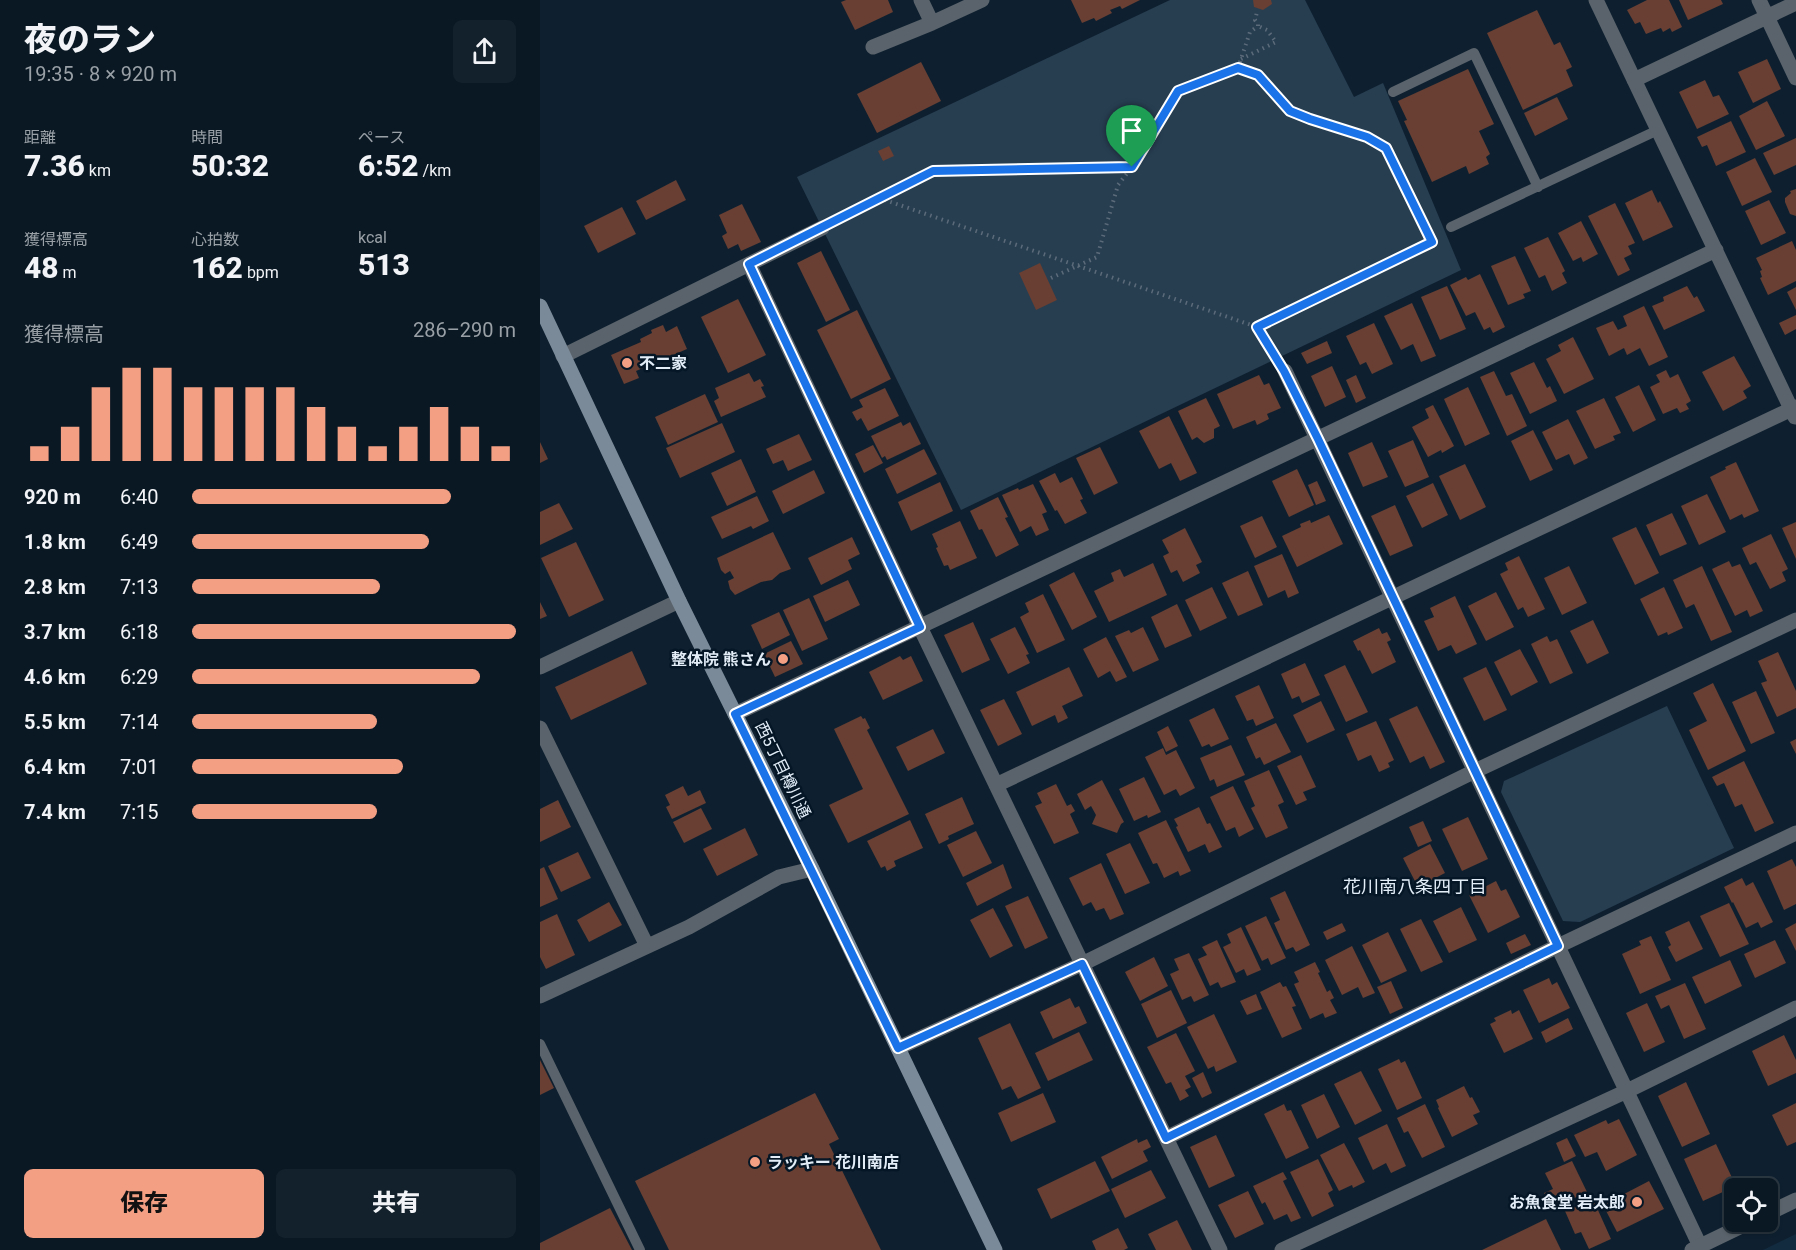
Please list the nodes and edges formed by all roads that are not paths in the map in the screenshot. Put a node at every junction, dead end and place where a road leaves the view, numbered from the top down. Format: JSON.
{"nodes":[{"id":1,"x":921,"y":0,"type":"edge"},
{"id":2,"x":982,"y":0,"type":"edge"},
{"id":3,"x":1596,"y":0,"type":"edge"},
{"id":4,"x":1759,"y":0,"type":"edge"},
{"id":5,"x":1796,"y":3,"type":"edge"},
{"id":6,"x":1766,"y":17,"type":"junction"},
{"id":7,"x":932,"y":23,"type":"junction"},
{"id":8,"x":873,"y":47,"type":"dead end"},
{"id":9,"x":1796,"y":78,"type":"edge"},
{"id":10,"x":1634,"y":80,"type":"junction"},
{"id":11,"x":1393,"y":92,"type":"dead end"},
{"id":12,"x":1658,"y":130,"type":"junction"},
{"id":13,"x":1538,"y":187,"type":"junction"},
{"id":14,"x":1451,"y":227,"type":"dead end"},
{"id":15,"x":822,"y":228,"type":"road end"},
{"id":16,"x":1716,"y":250,"type":"junction"},
{"id":17,"x":749,"y":264,"type":"junction"},
{"id":18,"x":540,"y":306,"type":"edge"},
{"id":19,"x":563,"y":356,"type":"junction"},
{"id":20,"x":1284,"y":371,"type":"road end"},
{"id":21,"x":1794,"y":411,"type":"edge"},
{"id":22,"x":1318,"y":439,"type":"junction"},
{"id":23,"x":1393,"y":597,"type":"junction"},
{"id":24,"x":679,"y":601,"type":"junction"},
{"id":25,"x":1796,"y":620,"type":"edge"},
{"id":26,"x":920,"y":627,"type":"junction"},
{"id":27,"x":540,"y":667,"type":"edge"},
{"id":28,"x":735,"y":714,"type":"junction"},
{"id":29,"x":540,"y":728,"type":"edge"},
{"id":30,"x":1475,"y":771,"type":"junction"},
{"id":31,"x":996,"y":785,"type":"junction"},
{"id":32,"x":1796,"y":833,"type":"edge"},
{"id":33,"x":812,"y":869,"type":"junction"},
{"id":34,"x":647,"y":946,"type":"junction"},
{"id":35,"x":1558,"y":946,"type":"junction"},
{"id":36,"x":1082,"y":964,"type":"junction"},
{"id":37,"x":540,"y":996,"type":"edge"},
{"id":38,"x":1796,"y":1008,"type":"edge"},
{"id":39,"x":540,"y":1044,"type":"edge"},
{"id":40,"x":898,"y":1048,"type":"junction"},
{"id":41,"x":1627,"y":1090,"type":"junction"},
{"id":42,"x":1166,"y":1138,"type":"junction"},
{"id":43,"x":1796,"y":1200,"type":"edge"},
{"id":44,"x":1778,"y":1209,"type":"edge"},
{"id":45,"x":1729,"y":1232,"type":"edge"},
{"id":46,"x":1696,"y":1248,"type":"edge"},
{"id":47,"x":640,"y":1250,"type":"edge"},
{"id":48,"x":995,"y":1250,"type":"edge"},
{"id":49,"x":1220,"y":1250,"type":"edge"},
{"id":50,"x":1282,"y":1250,"type":"edge"}],
"edges":[{"from":1,"to":7,"type":"street"},
{"from":2,"to":7,"type":"street"},
{"from":3,"to":10,"type":"street"},
{"from":4,"to":6,"type":"street"},
{"from":5,"to":6,"type":"street"},
{"from":6,"to":9,"type":"street"},
{"from":6,"to":10,"type":"street"},
{"from":7,"to":8,"type":"street"},
{"from":10,"to":12,"type":"street"},
{"from":11,"to":13,"type":"lane"},
{"from":12,"to":13,"type":"lane"},
{"from":12,"to":16,"type":"street"},
{"from":13,"to":14,"type":"lane"},
{"from":15,"to":17,"type":"street"},
{"from":16,"to":21,"type":"street"},
{"from":16,"to":22,"type":"street"},
{"from":17,"to":19,"type":"street"},
{"from":17,"to":26,"type":"street"},
{"from":18,"to":19,"type":"main road","name":"西5丁目樽川通"},
{"from":19,"to":24,"type":"main road","name":"西5丁目樽川通"},
{"from":20,"to":22,"type":"street"},
{"from":21,"to":23,"type":"street"},
{"from":22,"to":23,"type":"street"},
{"from":22,"to":26,"type":"street"},
{"from":23,"to":30,"type":"street"},
{"from":23,"to":31,"type":"street"},
{"from":24,"to":27,"type":"street"},
{"from":24,"to":28,"type":"main road","name":"西5丁目樽川通"},
{"from":25,"to":30,"type":"street"},
{"from":26,"to":28,"type":"street"},
{"from":26,"to":31,"type":"street"},
{"from":28,"to":33,"type":"main road","name":"西5丁目樽川通"},
{"from":29,"to":34,"type":"street"},
{"from":30,"to":35,"type":"street"},
{"from":30,"to":36,"type":"street"},
{"from":31,"to":36,"type":"street"},
{"from":32,"to":35,"type":"street"},
{"from":33,"to":34,"type":"street"},
{"from":33,"to":40,"type":"main road","name":"西5丁目樽川通"},
{"from":34,"to":37,"type":"street"},
{"from":35,"to":41,"type":"street"},
{"from":35,"to":42,"type":"street"},
{"from":36,"to":40,"type":"street"},
{"from":36,"to":42,"type":"street"},
{"from":38,"to":41,"type":"street"},
{"from":39,"to":47,"type":"lane"},
{"from":40,"to":48,"type":"main road","name":"西5丁目樽川通"},
{"from":41,"to":46,"type":"street"},
{"from":41,"to":50,"type":"street"},
{"from":42,"to":49,"type":"street"},
{"from":43,"to":44,"type":"street"},
{"from":45,"to":46,"type":"street"}]}
